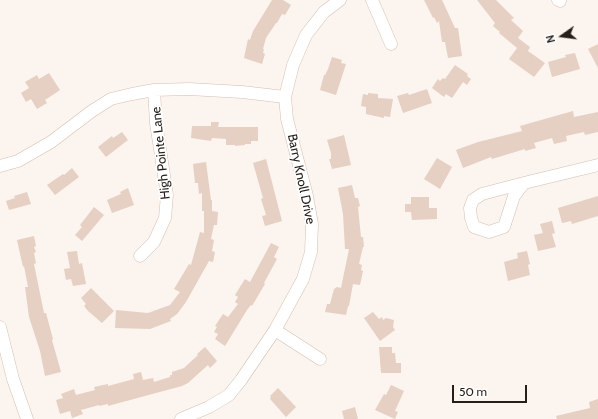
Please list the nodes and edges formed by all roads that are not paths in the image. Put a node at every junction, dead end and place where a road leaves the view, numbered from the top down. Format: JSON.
{"nodes":[{"id":1,"x":340,"y":0,"type":"edge"},
{"id":2,"x":372,"y":0,"type":"edge"},
{"id":3,"x":391,"y":44,"type":"dead end"},
{"id":4,"x":154,"y":90,"type":"junction"},
{"id":5,"x":284,"y":97,"type":"junction"},
{"id":6,"x":598,"y":165,"type":"edge"},
{"id":7,"x":0,"y":166,"type":"edge"},
{"id":8,"x":524,"y":183,"type":"junction"},
{"id":9,"x":140,"y":256,"type":"dead end"},
{"id":10,"x":0,"y":327,"type":"edge"},
{"id":11,"x":275,"y":330,"type":"junction"},
{"id":12,"x":320,"y":358,"type":"dead end"},
{"id":13,"x":27,"y":419,"type":"edge"},
{"id":14,"x":181,"y":419,"type":"edge"}],
"edges":[{"from":1,"to":5,"type":"street","name":"Barry Knoll Drive"},
{"from":2,"to":3,"type":"street"},
{"from":4,"to":5,"type":"street"},
{"from":4,"to":7,"type":"street"},
{"from":4,"to":9,"type":"street","name":"High Pointe Lane"},
{"from":5,"to":11,"type":"street","name":"Barry Knoll Drive"},
{"from":6,"to":8,"type":"street"},
{"from":8,"to":8,"type":"street"},
{"from":10,"to":13,"type":"street"},
{"from":11,"to":12,"type":"street"},
{"from":11,"to":14,"type":"street","name":"Barry Knoll Drive"}]}
